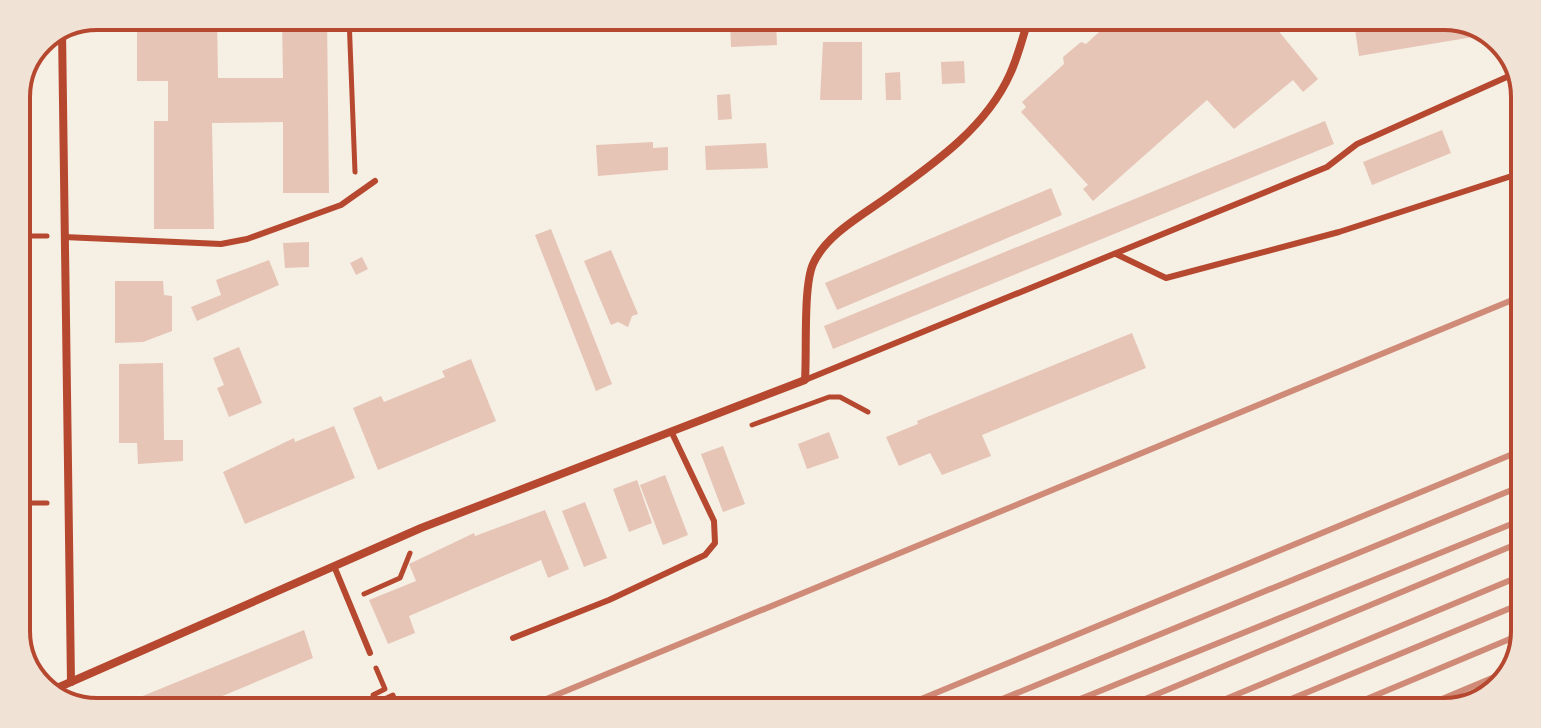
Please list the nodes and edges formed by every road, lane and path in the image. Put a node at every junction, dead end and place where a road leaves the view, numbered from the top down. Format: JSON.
{"nodes":[{"id":1,"x":350,"y":30,"type":"edge"},
{"id":2,"x":1025,"y":30,"type":"edge"},
{"id":3,"x":62,"y":40,"type":"edge"},
{"id":4,"x":1508,"y":77,"type":"edge"},
{"id":5,"x":1511,"y":176,"type":"edge"},
{"id":6,"x":375,"y":181,"type":"dead end"},
{"id":7,"x":356,"y":194,"type":"junction"},
{"id":8,"x":45,"y":235,"type":"dead end"},
{"id":9,"x":30,"y":236,"type":"edge"},
{"id":10,"x":64,"y":237,"type":"junction"},
{"id":11,"x":1115,"y":253,"type":"junction"},
{"id":12,"x":805,"y":380,"type":"junction"},
{"id":13,"x":868,"y":412,"type":"dead end"},
{"id":14,"x":745,"y":427,"type":"dead end"},
{"id":15,"x":671,"y":431,"type":"junction"},
{"id":16,"x":30,"y":503,"type":"edge"},
{"id":17,"x":47,"y":503,"type":"dead end"},
{"id":18,"x":418,"y":550,"type":"dead end"},
{"id":19,"x":334,"y":566,"type":"junction"},
{"id":20,"x":360,"y":596,"type":"dead end"},
{"id":21,"x":513,"y":638,"type":"dead end"},
{"id":22,"x":370,"y":653,"type":"joint"},
{"id":23,"x":71,"y":682,"type":"junction"},
{"id":24,"x":60,"y":687,"type":"edge"},
{"id":25,"x":374,"y":698,"type":"edge"}],
"edges":[{"from":1,"to":7,"type":"path"},
{"from":2,"to":12,"type":"street"},
{"from":3,"to":10,"type":"street"},
{"from":4,"to":11,"type":"lane"},
{"from":5,"to":11,"type":"lane"},
{"from":6,"to":7,"type":"lane"},
{"from":7,"to":10,"type":"lane"},
{"from":8,"to":9,"type":"path"},
{"from":10,"to":23,"type":"street"},
{"from":11,"to":12,"type":"lane"},
{"from":12,"to":15,"type":"street"},
{"from":13,"to":14,"type":"path"},
{"from":15,"to":19,"type":"street"},
{"from":15,"to":21,"type":"lane"},
{"from":16,"to":17,"type":"path"},
{"from":18,"to":20,"type":"path"},
{"from":19,"to":22,"type":"lane"},
{"from":19,"to":23,"type":"street"},
{"from":22,"to":25,"type":"path"},
{"from":23,"to":24,"type":"street"}]}
